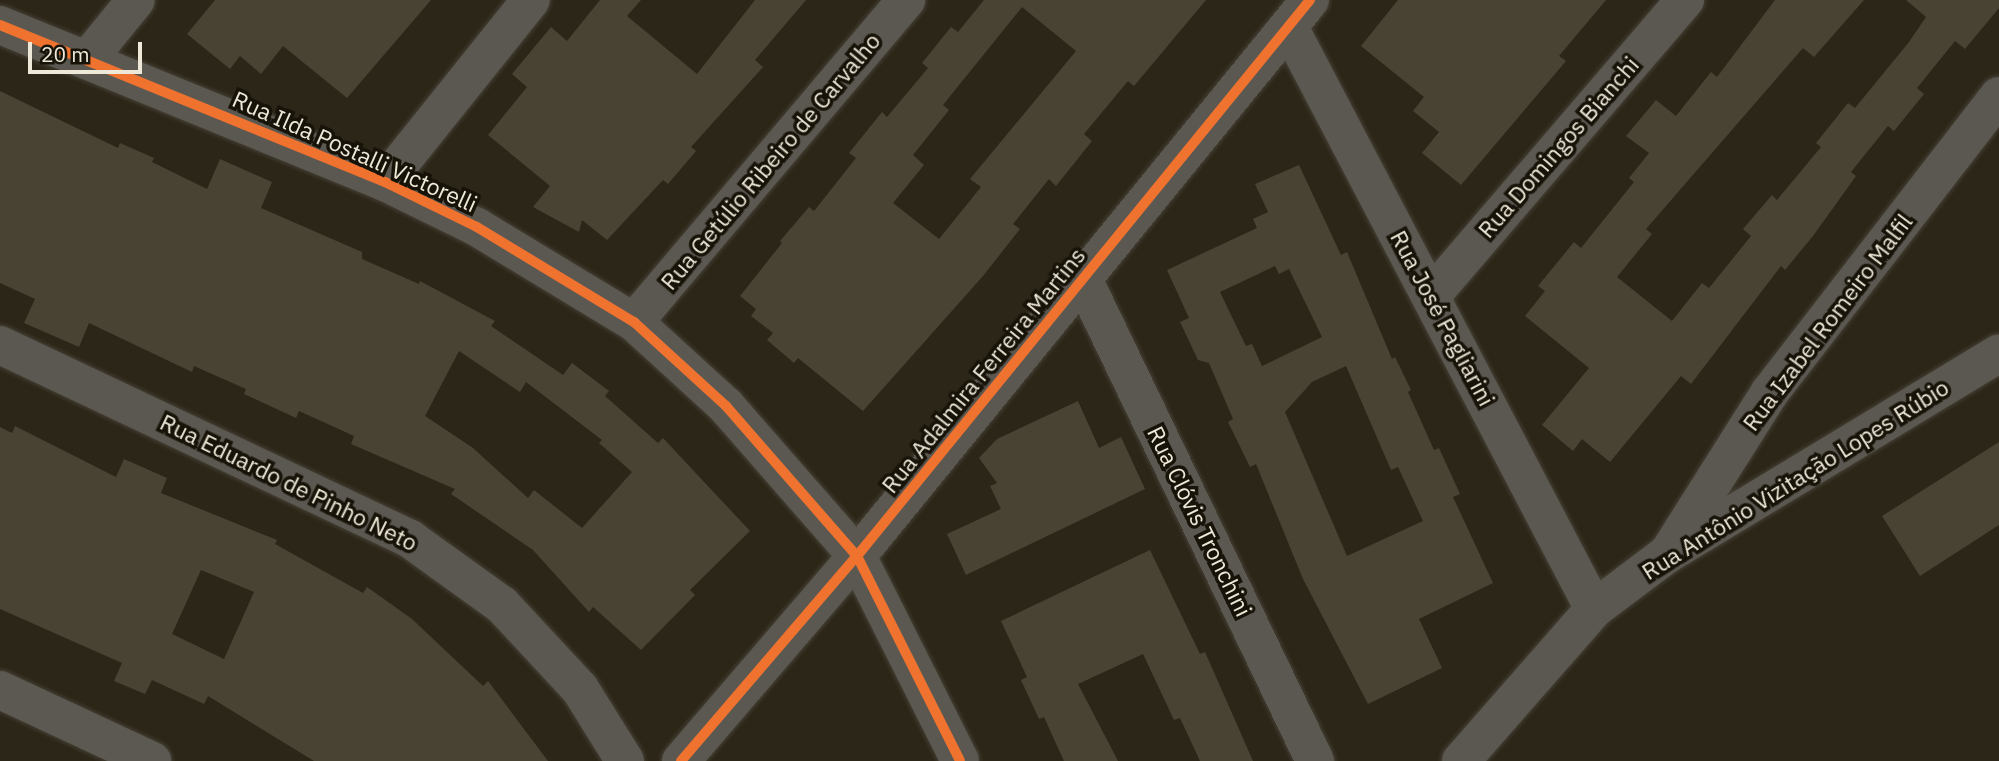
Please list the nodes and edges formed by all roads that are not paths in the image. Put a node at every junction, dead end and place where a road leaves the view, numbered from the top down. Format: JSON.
{"nodes":[{"id":1,"x":136,"y":0,"type":"edge"},
{"id":2,"x":531,"y":0,"type":"edge"},
{"id":3,"x":906,"y":0,"type":"edge"},
{"id":4,"x":1685,"y":0,"type":"edge"},
{"id":5,"x":1299,"y":14,"type":"edge"},
{"id":6,"x":0,"y":25,"type":"edge"},
{"id":7,"x":87,"y":60,"type":"junction"},
{"id":8,"x":1999,"y":96,"type":"edge"},
{"id":9,"x":385,"y":182,"type":"junction"},
{"id":10,"x":1084,"y":281,"type":"junction"},
{"id":11,"x":1432,"y":295,"type":"junction"},
{"id":12,"x":634,"y":322,"type":"junction"},
{"id":13,"x":0,"y":345,"type":"edge"},
{"id":14,"x":1999,"y":354,"type":"edge"},
{"id":15,"x":1666,"y":555,"type":"junction"},
{"id":16,"x":857,"y":556,"type":"junction"},
{"id":17,"x":1594,"y":609,"type":"junction"},
{"id":18,"x":0,"y":690,"type":"edge"},
{"id":19,"x":152,"y":761,"type":"edge"},
{"id":20,"x":625,"y":761,"type":"edge"},
{"id":21,"x":681,"y":761,"type":"edge"},
{"id":22,"x":960,"y":761,"type":"edge"},
{"id":23,"x":1315,"y":761,"type":"edge"},
{"id":24,"x":1461,"y":761,"type":"edge"}],
"edges":[{"from":1,"to":7,"type":"street"},
{"from":2,"to":9,"type":"street"},
{"from":3,"to":12,"type":"street","name":"Rua Getúlio Ribeiro de Carvalho"},
{"from":4,"to":11,"type":"street","name":"Rua Domingos Bianchi"},
{"from":5,"to":10,"type":"street","name":"Rua Adalmira Ferreira Martins"},
{"from":5,"to":11,"type":"street","name":"Rua José Pagliarini"},
{"from":6,"to":7,"type":"street","name":"Rua Ilda Postalli Victorelli"},
{"from":7,"to":9,"type":"street","name":"Rua Ilda Postalli Victorelli"},
{"from":8,"to":15,"type":"street","name":"Rua Izabel Romeiro Malfil"},
{"from":9,"to":12,"type":"street","name":"Rua Ilda Postalli Victorelli"},
{"from":10,"to":16,"type":"street","name":"Rua Adalmira Ferreira Martins"},
{"from":10,"to":23,"type":"street","name":"Rua Clóvis Tronchini"},
{"from":11,"to":17,"type":"street","name":"Rua José Pagliarini"},
{"from":12,"to":16,"type":"street","name":"Rua Ilda Postalli Victorelli"},
{"from":13,"to":20,"type":"street","name":"Rua Eduardo de Pinho Neto"},
{"from":14,"to":15,"type":"street","name":"Rua Antônio Vizitação Lopes Rúbio"},
{"from":15,"to":17,"type":"street","name":"Rua Antônio Vizitação Lopes Rúbio"},
{"from":16,"to":21,"type":"street","name":"Rua Adalmira Ferreira Martins"},
{"from":16,"to":22,"type":"street","name":"Rua Ilda Postalli Victorelli"},
{"from":17,"to":24,"type":"street"},
{"from":18,"to":19,"type":"street"}]}
